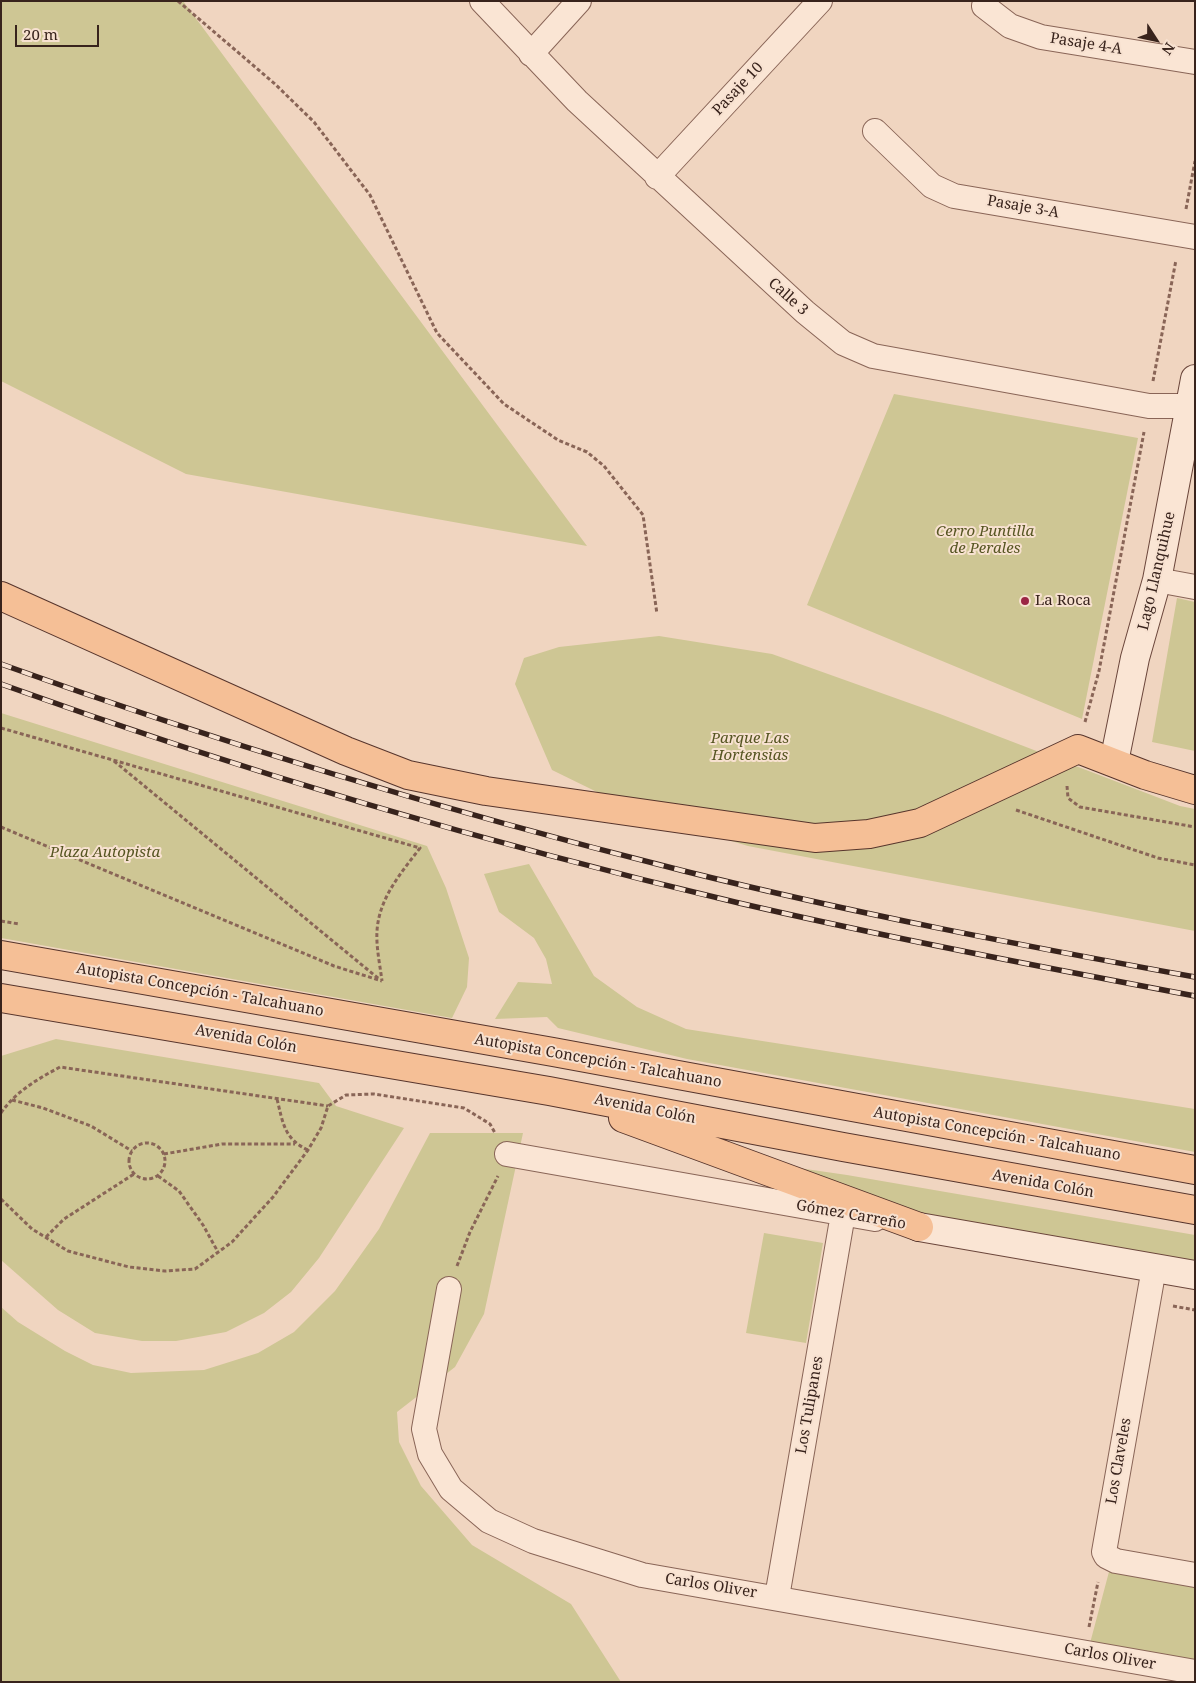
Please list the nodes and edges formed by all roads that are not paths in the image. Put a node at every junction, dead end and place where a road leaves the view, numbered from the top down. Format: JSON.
{"nodes":[{"id":1,"x":482,"y":1,"type":"edge"},
{"id":2,"x":579,"y":1,"type":"edge"},
{"id":3,"x":820,"y":1,"type":"edge"},
{"id":4,"x":984,"y":6,"type":"dead end"},
{"id":5,"x":531,"y":54,"type":"junction"},
{"id":6,"x":1195,"y":62,"type":"edge"},
{"id":7,"x":875,"y":132,"type":"dead end"},
{"id":8,"x":657,"y":177,"type":"junction"},
{"id":9,"x":1188,"y":236,"type":"edge"},
{"id":10,"x":1195,"y":379,"type":"edge"},
{"id":11,"x":1192,"y":406,"type":"edge"},
{"id":12,"x":1157,"y":580,"type":"junction"},
{"id":13,"x":1195,"y":587,"type":"edge"},
{"id":14,"x":1,"y":596,"type":"edge"},
{"id":15,"x":1114,"y":762,"type":"junction"},
{"id":16,"x":1195,"y":790,"type":"edge"},
{"id":17,"x":1,"y":955,"type":"edge"},
{"id":18,"x":1,"y":998,"type":"edge"},
{"id":19,"x":549,"y":1091,"type":"junction"},
{"id":20,"x":507,"y":1154,"type":"road end"},
{"id":21,"x":1195,"y":1170,"type":"edge"},
{"id":22,"x":1195,"y":1210,"type":"edge"},
{"id":23,"x":844,"y":1214,"type":"junction"},
{"id":24,"x":919,"y":1227,"type":"junction"},
{"id":25,"x":1154,"y":1268,"type":"junction"},
{"id":26,"x":1195,"y":1275,"type":"edge"},
{"id":27,"x":448,"y":1290,"type":"road end"},
{"id":28,"x":1195,"y":1575,"type":"edge"},
{"id":29,"x":777,"y":1597,"type":"junction"},
{"id":30,"x":1195,"y":1672,"type":"edge"}],
"edges":[{"from":1,"to":5,"type":"street","name":"Calle 3"},
{"from":2,"to":5,"type":"street"},
{"from":3,"to":8,"type":"street","name":"Pasaje 10"},
{"from":4,"to":6,"type":"street","name":"Pasaje 4-A"},
{"from":5,"to":8,"type":"street","name":"Calle 3"},
{"from":7,"to":9,"type":"street","name":"Pasaje 3-A"},
{"from":8,"to":11,"type":"street","name":"Calle 3"},
{"from":10,"to":11,"type":"street","name":"Lago Llanquihue"},
{"from":11,"to":12,"type":"street","name":"Lago Llanquihue"},
{"from":12,"to":13,"type":"street"},
{"from":12,"to":15,"type":"street","name":"Lago Llanquihue"},
{"from":14,"to":15,"type":"main road"},
{"from":15,"to":16,"type":"main road"},
{"from":17,"to":21,"type":"main road","name":"Autopista Concepción - Talcahuano"},
{"from":18,"to":19,"type":"main road","name":"Avenida Colón"},
{"from":19,"to":22,"type":"main road","name":"Avenida Colón"},
{"from":19,"to":24,"type":"main road"},
{"from":20,"to":23,"type":"street","name":"Gómez Carreño"},
{"from":23,"to":24,"type":"street","name":"Gómez Carreño"},
{"from":23,"to":29,"type":"street","name":"Los Tulipanes"},
{"from":24,"to":25,"type":"street","name":"Gómez Carreño"},
{"from":25,"to":26,"type":"street","name":"Gómez Carreño"},
{"from":25,"to":28,"type":"street","name":"Los Claveles"},
{"from":27,"to":29,"type":"street","name":"Carlos Oliver"},
{"from":29,"to":30,"type":"street","name":"Carlos Oliver"}]}
